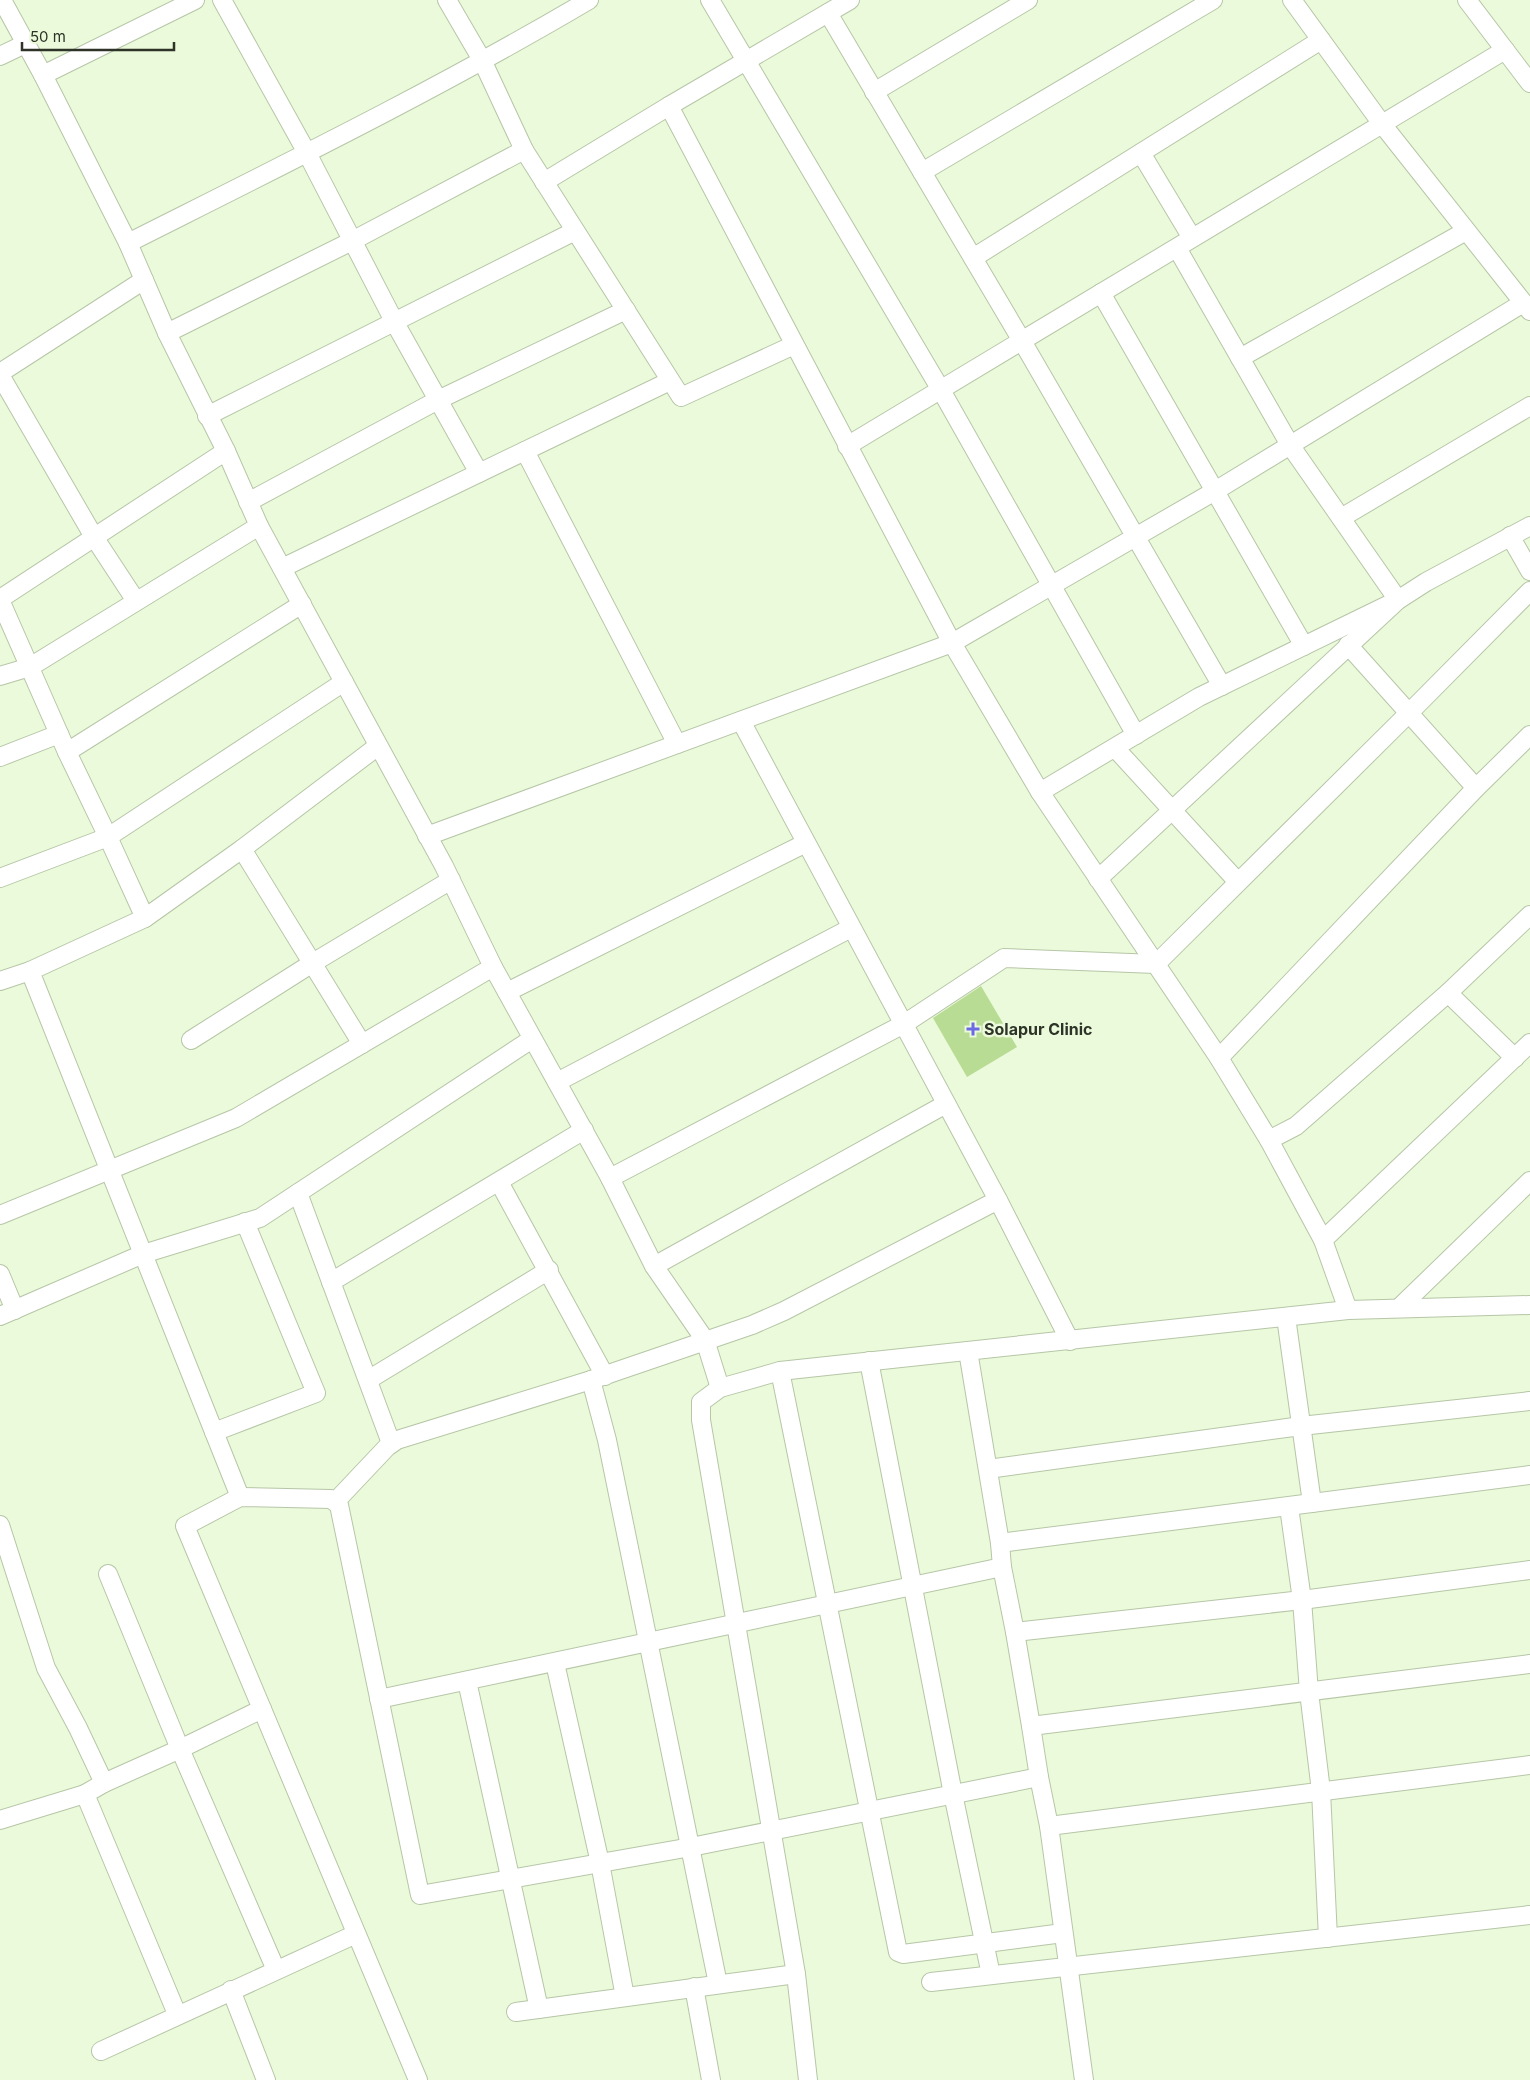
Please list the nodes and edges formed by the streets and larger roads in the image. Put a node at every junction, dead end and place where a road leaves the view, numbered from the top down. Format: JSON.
{"nodes":[{"id":1,"x":2,"y":0,"type":"edge"},
{"id":2,"x":195,"y":0,"type":"edge"},
{"id":3,"x":222,"y":0,"type":"edge"},
{"id":4,"x":447,"y":0,"type":"edge"},
{"id":5,"x":710,"y":0,"type":"edge"},
{"id":6,"x":850,"y":0,"type":"edge"},
{"id":7,"x":1028,"y":0,"type":"edge"},
{"id":8,"x":1213,"y":0,"type":"edge"},
{"id":9,"x":1292,"y":0,"type":"edge"},
{"id":10,"x":1467,"y":0,"type":"edge"},
{"id":11,"x":578,"y":3,"type":"edge"},
{"id":12,"x":828,"y":13,"type":"junction"},
{"id":13,"x":1322,"y":40,"type":"junction"},
{"id":14,"x":25,"y":44,"type":"junction"},
{"id":15,"x":1505,"y":50,"type":"junction"},
{"id":16,"x":0,"y":56,"type":"edge"},
{"id":17,"x":482,"y":60,"type":"junction"},
{"id":18,"x":746,"y":62,"type":"junction"},
{"id":19,"x":43,"y":75,"type":"junction"},
{"id":20,"x":1530,"y":83,"type":"edge"},
{"id":21,"x":874,"y":92,"type":"junction"},
{"id":22,"x":669,"y":106,"type":"junction"},
{"id":23,"x":1382,"y":124,"type":"junction"},
{"id":24,"x":524,"y":150,"type":"junction"},
{"id":25,"x":307,"y":153,"type":"junction"},
{"id":26,"x":1141,"y":153,"type":"junction"},
{"id":27,"x":922,"y":172,"type":"junction"},
{"id":28,"x":544,"y":182,"type":"junction"},
{"id":29,"x":575,"y":231,"type":"junction"},
{"id":30,"x":1466,"y":231,"type":"junction"},
{"id":31,"x":1192,"y":238,"type":"junction"},
{"id":32,"x":352,"y":241,"type":"junction"},
{"id":33,"x":128,"y":243,"type":"junction"},
{"id":34,"x":1177,"y":248,"type":"junction"},
{"id":35,"x":973,"y":258,"type":"junction"},
{"id":36,"x":144,"y":280,"type":"junction"},
{"id":37,"x":1101,"y":293,"type":"junction"},
{"id":38,"x":1525,"y":300,"type":"edge"},
{"id":39,"x":626,"y":310,"type":"junction"},
{"id":40,"x":395,"y":322,"type":"junction"},
{"id":41,"x":167,"y":333,"type":"junction"},
{"id":42,"x":1022,"y":341,"type":"junction"},
{"id":43,"x":794,"y":345,"type":"junction"},
{"id":44,"x":1240,"y":358,"type":"junction"},
{"id":45,"x":0,"y":374,"type":"edge"},
{"id":46,"x":670,"y":380,"type":"junction"},
{"id":47,"x":941,"y":390,"type":"junction"},
{"id":48,"x":438,"y":400,"type":"junction"},
{"id":49,"x":1530,"y":406,"type":"edge"},
{"id":50,"x":207,"y":416,"type":"junction"},
{"id":51,"x":1290,"y":445,"type":"junction"},
{"id":52,"x":847,"y":446,"type":"junction"},
{"id":53,"x":226,"y":451,"type":"junction"},
{"id":54,"x":525,"y":451,"type":"junction"},
{"id":55,"x":479,"y":473,"type":"junction"},
{"id":56,"x":1215,"y":491,"type":"junction"},
{"id":57,"x":248,"y":502,"type":"junction"},
{"id":58,"x":1341,"y":518,"type":"junction"},
{"id":59,"x":259,"y":526,"type":"junction"},
{"id":60,"x":1530,"y":526,"type":"edge"},
{"id":61,"x":1135,"y":536,"type":"junction"},
{"id":62,"x":1510,"y":536,"type":"junction"},
{"id":63,"x":94,"y":537,"type":"junction"},
{"id":64,"x":282,"y":568,"type":"junction"},
{"id":65,"x":1530,"y":571,"type":"edge"},
{"id":66,"x":1051,"y":585,"type":"junction"},
{"id":67,"x":1530,"y":591,"type":"edge"},
{"id":68,"x":0,"y":599,"type":"edge"},
{"id":69,"x":1398,"y":600,"type":"junction"},
{"id":70,"x":136,"y":601,"type":"junction"},
{"id":71,"x":302,"y":604,"type":"junction"},
{"id":72,"x":952,"y":642,"type":"junction"},
{"id":73,"x":1348,"y":645,"type":"junction"},
{"id":74,"x":1304,"y":646,"type":"junction"},
{"id":75,"x":30,"y":666,"type":"junction"},
{"id":76,"x":0,"y":676,"type":"edge"},
{"id":77,"x":344,"y":682,"type":"junction"},
{"id":78,"x":1222,"y":686,"type":"junction"},
{"id":79,"x":1409,"y":713,"type":"junction"},
{"id":80,"x":741,"y":720,"type":"junction"},
{"id":81,"x":59,"y":734,"type":"junction"},
{"id":82,"x":1136,"y":735,"type":"junction"},
{"id":83,"x":1530,"y":735,"type":"edge"},
{"id":84,"x":677,"y":744,"type":"junction"},
{"id":85,"x":378,"y":746,"type":"junction"},
{"id":86,"x":1115,"y":748,"type":"junction"},
{"id":87,"x":67,"y":752,"type":"junction"},
{"id":88,"x":0,"y":757,"type":"edge"},
{"id":89,"x":1476,"y":788,"type":"junction"},
{"id":90,"x":1040,"y":792,"type":"junction"},
{"id":91,"x":1170,"y":810,"type":"junction"},
{"id":92,"x":427,"y":836,"type":"junction"},
{"id":93,"x":108,"y":837,"type":"junction"},
{"id":94,"x":806,"y":843,"type":"junction"},
{"id":95,"x":242,"y":849,"type":"junction"},
{"id":96,"x":0,"y":878,"type":"edge"},
{"id":97,"x":1098,"y":879,"type":"junction"},
{"id":98,"x":451,"y":880,"type":"junction"},
{"id":99,"x":1238,"y":882,"type":"junction"},
{"id":100,"x":1530,"y":915,"type":"edge"},
{"id":101,"x":145,"y":918,"type":"junction"},
{"id":102,"x":851,"y":928,"type":"junction"},
{"id":103,"x":311,"y":964,"type":"junction"},
{"id":104,"x":1156,"y":964,"type":"junction"},
{"id":105,"x":493,"y":967,"type":"junction"},
{"id":106,"x":30,"y":970,"type":"junction"},
{"id":107,"x":0,"y":981,"type":"edge"},
{"id":108,"x":507,"y":992,"type":"junction"},
{"id":109,"x":1448,"y":993,"type":"junction"},
{"id":110,"x":904,"y":1024,"type":"junction"},
{"id":111,"x":532,"y":1039,"type":"junction"},
{"id":112,"x":191,"y":1040,"type":"dead end"},
{"id":113,"x":1530,"y":1043,"type":"edge"},
{"id":114,"x":362,"y":1044,"type":"junction"},
{"id":115,"x":1219,"y":1058,"type":"junction"},
{"id":116,"x":1515,"y":1058,"type":"junction"},
{"id":117,"x":557,"y":1082,"type":"junction"},
{"id":118,"x":946,"y":1104,"type":"junction"},
{"id":119,"x":584,"y":1130,"type":"junction"},
{"id":120,"x":1269,"y":1140,"type":"junction"},
{"id":121,"x":110,"y":1171,"type":"junction"},
{"id":122,"x":610,"y":1178,"type":"junction"},
{"id":123,"x":1530,"y":1181,"type":"edge"},
{"id":124,"x":499,"y":1182,"type":"junction"},
{"id":125,"x":298,"y":1193,"type":"junction"},
{"id":126,"x":998,"y":1200,"type":"junction"},
{"id":127,"x":0,"y":1215,"type":"edge"},
{"id":128,"x":245,"y":1222,"type":"junction"},
{"id":129,"x":1322,"y":1240,"type":"junction"},
{"id":130,"x":143,"y":1254,"type":"junction"},
{"id":131,"x":654,"y":1266,"type":"junction"},
{"id":132,"x":549,"y":1270,"type":"junction"},
{"id":133,"x":0,"y":1274,"type":"edge"},
{"id":134,"x":331,"y":1282,"type":"junction"},
{"id":135,"x":1530,"y":1305,"type":"edge"},
{"id":136,"x":1399,"y":1308,"type":"junction"},
{"id":137,"x":1348,"y":1310,"type":"junction"},
{"id":138,"x":8,"y":1313,"type":"edge"},
{"id":139,"x":1286,"y":1317,"type":"junction"},
{"id":140,"x":705,"y":1340,"type":"junction"},
{"id":141,"x":1070,"y":1341,"type":"junction"},
{"id":142,"x":968,"y":1351,"type":"junction"},
{"id":143,"x":868,"y":1361,"type":"junction"},
{"id":144,"x":780,"y":1371,"type":"junction"},
{"id":145,"x":598,"y":1378,"type":"junction"},
{"id":146,"x":368,"y":1380,"type":"junction"},
{"id":147,"x":720,"y":1388,"type":"junction"},
{"id":148,"x":1530,"y":1400,"type":"edge"},
{"id":149,"x":1301,"y":1426,"type":"junction"},
{"id":150,"x":214,"y":1432,"type":"junction"},
{"id":151,"x":392,"y":1443,"type":"junction"},
{"id":152,"x":988,"y":1469,"type":"junction"},
{"id":153,"x":1530,"y":1475,"type":"edge"},
{"id":154,"x":240,"y":1497,"type":"junction"},
{"id":155,"x":336,"y":1501,"type":"junction"},
{"id":156,"x":1312,"y":1504,"type":"junction"},
{"id":157,"x":1289,"y":1506,"type":"junction"},
{"id":158,"x":0,"y":1525,"type":"edge"},
{"id":159,"x":1000,"y":1543,"type":"junction"},
{"id":160,"x":1002,"y":1567,"type":"junction"},
{"id":161,"x":1530,"y":1570,"type":"edge"},
{"id":162,"x":108,"y":1574,"type":"dead end"},
{"id":163,"x":912,"y":1586,"type":"junction"},
{"id":164,"x":1302,"y":1600,"type":"junction"},
{"id":165,"x":827,"y":1604,"type":"junction"},
{"id":166,"x":735,"y":1624,"type":"junction"},
{"id":167,"x":1014,"y":1632,"type":"junction"},
{"id":168,"x":648,"y":1644,"type":"junction"},
{"id":169,"x":555,"y":1663,"type":"junction"},
{"id":170,"x":1530,"y":1664,"type":"edge"},
{"id":171,"x":467,"y":1681,"type":"junction"},
{"id":172,"x":1309,"y":1692,"type":"junction"},
{"id":173,"x":379,"y":1699,"type":"junction"},
{"id":174,"x":262,"y":1709,"type":"junction"},
{"id":175,"x":1031,"y":1726,"type":"junction"},
{"id":176,"x":180,"y":1750,"type":"junction"},
{"id":177,"x":1530,"y":1765,"type":"edge"},
{"id":178,"x":1039,"y":1777,"type":"junction"},
{"id":179,"x":104,"y":1783,"type":"junction"},
{"id":180,"x":1321,"y":1791,"type":"junction"},
{"id":181,"x":85,"y":1794,"type":"junction"},
{"id":182,"x":953,"y":1794,"type":"junction"},
{"id":183,"x":870,"y":1810,"type":"junction"},
{"id":184,"x":0,"y":1820,"type":"edge"},
{"id":185,"x":1049,"y":1826,"type":"junction"},
{"id":186,"x":772,"y":1829,"type":"junction"},
{"id":187,"x":691,"y":1847,"type":"junction"},
{"id":188,"x":600,"y":1863,"type":"junction"},
{"id":189,"x":509,"y":1879,"type":"junction"},
{"id":190,"x":1530,"y":1915,"type":"edge"},
{"id":191,"x":1063,"y":1933,"type":"junction"},
{"id":192,"x":356,"y":1934,"type":"junction"},
{"id":193,"x":1328,"y":1938,"type":"junction"},
{"id":194,"x":984,"y":1942,"type":"junction"},
{"id":195,"x":1068,"y":1965,"type":"junction"},
{"id":196,"x":276,"y":1970,"type":"junction"},
{"id":197,"x":796,"y":1974,"type":"junction"},
{"id":198,"x":991,"y":1975,"type":"junction"},
{"id":199,"x":931,"y":1982,"type":"dead end"},
{"id":200,"x":718,"y":1984,"type":"junction"},
{"id":201,"x":694,"y":1987,"type":"junction"},
{"id":202,"x":231,"y":1990,"type":"junction"},
{"id":203,"x":625,"y":1997,"type":"junction"},
{"id":204,"x":539,"y":2009,"type":"junction"},
{"id":205,"x":516,"y":2012,"type":"dead end"},
{"id":206,"x":177,"y":2014,"type":"junction"},
{"id":207,"x":101,"y":2051,"type":"dead end"},
{"id":208,"x":266,"y":2080,"type":"edge"},
{"id":209,"x":418,"y":2080,"type":"edge"},
{"id":210,"x":711,"y":2080,"type":"edge"},
{"id":211,"x":808,"y":2080,"type":"edge"},
{"id":212,"x":1084,"y":2080,"type":"edge"}],
"edges":[{"from":1,"to":14,"type":"street"},
{"from":2,"to":19,"type":"street"},
{"from":3,"to":25,"type":"street"},
{"from":4,"to":17,"type":"street"},
{"from":5,"to":18,"type":"street"},
{"from":6,"to":12,"type":"street"},
{"from":7,"to":21,"type":"street"},
{"from":8,"to":27,"type":"street"},
{"from":9,"to":13,"type":"street"},
{"from":10,"to":15,"type":"street"},
{"from":11,"to":17,"type":"street"},
{"from":12,"to":18,"type":"street"},
{"from":12,"to":21,"type":"street"},
{"from":13,"to":23,"type":"street"},
{"from":13,"to":26,"type":"street"},
{"from":14,"to":16,"type":"street"},
{"from":14,"to":19,"type":"street"},
{"from":15,"to":20,"type":"street"},
{"from":15,"to":23,"type":"street"},
{"from":17,"to":24,"type":"street"},
{"from":17,"to":25,"type":"street"},
{"from":18,"to":22,"type":"street"},
{"from":18,"to":47,"type":"street"},
{"from":19,"to":33,"type":"street"},
{"from":21,"to":27,"type":"street"},
{"from":22,"to":28,"type":"street"},
{"from":22,"to":43,"type":"street"},
{"from":23,"to":30,"type":"street"},
{"from":23,"to":31,"type":"street"},
{"from":24,"to":28,"type":"street"},
{"from":24,"to":32,"type":"street"},
{"from":25,"to":32,"type":"street"},
{"from":25,"to":33,"type":"street"},
{"from":26,"to":31,"type":"street"},
{"from":26,"to":35,"type":"street"},
{"from":27,"to":35,"type":"street"},
{"from":28,"to":29,"type":"street"},
{"from":29,"to":39,"type":"street"},
{"from":29,"to":40,"type":"street"},
{"from":30,"to":38,"type":"street"},
{"from":30,"to":44,"type":"street"},
{"from":31,"to":34,"type":"street"},
{"from":32,"to":40,"type":"street"},
{"from":32,"to":41,"type":"street"},
{"from":33,"to":36,"type":"street"},
{"from":34,"to":37,"type":"street"},
{"from":34,"to":44,"type":"street"},
{"from":35,"to":42,"type":"street"},
{"from":36,"to":41,"type":"street"},
{"from":36,"to":45,"type":"street"},
{"from":37,"to":42,"type":"street"},
{"from":37,"to":56,"type":"street"},
{"from":38,"to":51,"type":"street"},
{"from":39,"to":46,"type":"street"},
{"from":39,"to":48,"type":"street"},
{"from":40,"to":48,"type":"street"},
{"from":40,"to":50,"type":"street"},
{"from":41,"to":50,"type":"street"},
{"from":42,"to":47,"type":"street"},
{"from":42,"to":61,"type":"street"},
{"from":43,"to":46,"type":"street"},
{"from":43,"to":52,"type":"street"},
{"from":44,"to":51,"type":"street"},
{"from":45,"to":63,"type":"street"},
{"from":46,"to":54,"type":"street"},
{"from":47,"to":52,"type":"street"},
{"from":47,"to":66,"type":"street"},
{"from":48,"to":55,"type":"street"},
{"from":48,"to":57,"type":"street"},
{"from":49,"to":58,"type":"street"},
{"from":50,"to":53,"type":"street"},
{"from":51,"to":56,"type":"street"},
{"from":51,"to":58,"type":"street"},
{"from":52,"to":72,"type":"street"},
{"from":53,"to":57,"type":"street"},
{"from":53,"to":63,"type":"street"},
{"from":54,"to":55,"type":"street"},
{"from":54,"to":84,"type":"street"},
{"from":55,"to":64,"type":"street"},
{"from":56,"to":61,"type":"street"},
{"from":56,"to":74,"type":"street"},
{"from":57,"to":59,"type":"street"},
{"from":58,"to":69,"type":"street"},
{"from":59,"to":64,"type":"street"},
{"from":59,"to":70,"type":"street"},
{"from":60,"to":62,"type":"street"},
{"from":61,"to":66,"type":"street"},
{"from":61,"to":78,"type":"street"},
{"from":62,"to":65,"type":"street"},
{"from":62,"to":69,"type":"street"},
{"from":63,"to":68,"type":"street"},
{"from":63,"to":70,"type":"street"},
{"from":64,"to":71,"type":"street"},
{"from":66,"to":72,"type":"street"},
{"from":66,"to":82,"type":"street"},
{"from":67,"to":79,"type":"street"},
{"from":68,"to":75,"type":"street"},
{"from":69,"to":73,"type":"street"},
{"from":69,"to":74,"type":"street"},
{"from":70,"to":75,"type":"street"},
{"from":71,"to":77,"type":"street"},
{"from":71,"to":87,"type":"street"},
{"from":72,"to":80,"type":"street"},
{"from":72,"to":90,"type":"street"},
{"from":73,"to":79,"type":"street"},
{"from":73,"to":91,"type":"street"},
{"from":74,"to":78,"type":"street"},
{"from":75,"to":76,"type":"street"},
{"from":75,"to":81,"type":"street"},
{"from":77,"to":85,"type":"street"},
{"from":77,"to":93,"type":"street"},
{"from":78,"to":82,"type":"street"},
{"from":79,"to":89,"type":"street"},
{"from":79,"to":99,"type":"street"},
{"from":80,"to":84,"type":"street"},
{"from":80,"to":94,"type":"street"},
{"from":81,"to":87,"type":"street"},
{"from":81,"to":88,"type":"street"},
{"from":82,"to":86,"type":"street"},
{"from":83,"to":89,"type":"street"},
{"from":84,"to":92,"type":"street"},
{"from":85,"to":92,"type":"street"},
{"from":85,"to":95,"type":"street"},
{"from":86,"to":90,"type":"street"},
{"from":86,"to":91,"type":"street"},
{"from":87,"to":93,"type":"street"},
{"from":89,"to":115,"type":"street"},
{"from":90,"to":97,"type":"street"},
{"from":91,"to":97,"type":"street"},
{"from":91,"to":99,"type":"street"},
{"from":92,"to":98,"type":"street"},
{"from":93,"to":96,"type":"street"},
{"from":93,"to":101,"type":"street"},
{"from":94,"to":102,"type":"street"},
{"from":94,"to":108,"type":"street"},
{"from":95,"to":101,"type":"street"},
{"from":95,"to":103,"type":"street"},
{"from":97,"to":104,"type":"street"},
{"from":98,"to":103,"type":"street"},
{"from":98,"to":105,"type":"street"},
{"from":99,"to":104,"type":"street"},
{"from":100,"to":109,"type":"street"},
{"from":101,"to":106,"type":"street"},
{"from":102,"to":110,"type":"street"},
{"from":102,"to":117,"type":"street"},
{"from":103,"to":112,"type":"street"},
{"from":103,"to":114,"type":"street"},
{"from":104,"to":110,"type":"street"},
{"from":104,"to":115,"type":"street"},
{"from":105,"to":108,"type":"street"},
{"from":105,"to":114,"type":"street"},
{"from":106,"to":107,"type":"street"},
{"from":106,"to":121,"type":"street"},
{"from":108,"to":111,"type":"street"},
{"from":109,"to":116,"type":"street"},
{"from":109,"to":120,"type":"street"},
{"from":110,"to":118,"type":"street"},
{"from":110,"to":122,"type":"street"},
{"from":111,"to":117,"type":"street"},
{"from":111,"to":125,"type":"street"},
{"from":113,"to":116,"type":"street"},
{"from":114,"to":121,"type":"street"},
{"from":115,"to":120,"type":"street"},
{"from":116,"to":129,"type":"street"},
{"from":117,"to":119,"type":"street"},
{"from":118,"to":126,"type":"street"},
{"from":118,"to":131,"type":"street"},
{"from":119,"to":122,"type":"street"},
{"from":119,"to":124,"type":"street"},
{"from":120,"to":129,"type":"street"},
{"from":121,"to":127,"type":"street"},
{"from":121,"to":130,"type":"street"},
{"from":122,"to":131,"type":"street"},
{"from":123,"to":136,"type":"street"},
{"from":124,"to":132,"type":"street"},
{"from":124,"to":134,"type":"street"},
{"from":125,"to":128,"type":"street"},
{"from":125,"to":134,"type":"street"},
{"from":126,"to":140,"type":"street"},
{"from":126,"to":141,"type":"street"},
{"from":128,"to":130,"type":"street"},
{"from":128,"to":150,"type":"street"},
{"from":129,"to":137,"type":"street"},
{"from":130,"to":138,"type":"street"},
{"from":130,"to":150,"type":"street"},
{"from":131,"to":140,"type":"street"},
{"from":132,"to":145,"type":"street"},
{"from":132,"to":146,"type":"street"},
{"from":133,"to":138,"type":"street"},
{"from":134,"to":146,"type":"street"},
{"from":135,"to":136,"type":"street"},
{"from":136,"to":137,"type":"street"},
{"from":137,"to":139,"type":"street"},
{"from":139,"to":141,"type":"street"},
{"from":139,"to":149,"type":"street"},
{"from":140,"to":145,"type":"street"},
{"from":140,"to":147,"type":"street"},
{"from":141,"to":142,"type":"street"},
{"from":142,"to":143,"type":"street"},
{"from":142,"to":152,"type":"street"},
{"from":143,"to":144,"type":"street"},
{"from":143,"to":163,"type":"street"},
{"from":144,"to":147,"type":"street"},
{"from":144,"to":165,"type":"street"},
{"from":145,"to":151,"type":"street"},
{"from":145,"to":168,"type":"street"},
{"from":146,"to":151,"type":"street"},
{"from":147,"to":166,"type":"street"},
{"from":148,"to":149,"type":"street"},
{"from":149,"to":152,"type":"street"},
{"from":149,"to":156,"type":"street"},
{"from":150,"to":154,"type":"street"},
{"from":151,"to":155,"type":"street"},
{"from":152,"to":159,"type":"street"},
{"from":153,"to":156,"type":"street"},
{"from":154,"to":155,"type":"street"},
{"from":154,"to":174,"type":"street"},
{"from":155,"to":173,"type":"street"},
{"from":156,"to":157,"type":"street"},
{"from":157,"to":159,"type":"street"},
{"from":157,"to":164,"type":"street"},
{"from":158,"to":179,"type":"street"},
{"from":159,"to":160,"type":"street"},
{"from":160,"to":163,"type":"street"},
{"from":160,"to":167,"type":"street"},
{"from":161,"to":164,"type":"street"},
{"from":162,"to":176,"type":"street"},
{"from":163,"to":165,"type":"street"},
{"from":163,"to":182,"type":"street"},
{"from":164,"to":167,"type":"street"},
{"from":164,"to":172,"type":"street"},
{"from":165,"to":166,"type":"street"},
{"from":165,"to":183,"type":"street"},
{"from":166,"to":168,"type":"street"},
{"from":166,"to":186,"type":"street"},
{"from":167,"to":175,"type":"street"},
{"from":168,"to":169,"type":"street"},
{"from":168,"to":187,"type":"street"},
{"from":169,"to":171,"type":"street"},
{"from":169,"to":188,"type":"street"},
{"from":170,"to":172,"type":"street"},
{"from":171,"to":173,"type":"street"},
{"from":171,"to":189,"type":"street"},
{"from":172,"to":175,"type":"street"},
{"from":172,"to":180,"type":"street"},
{"from":173,"to":189,"type":"street"},
{"from":174,"to":176,"type":"street"},
{"from":174,"to":192,"type":"street"},
{"from":175,"to":178,"type":"street"},
{"from":176,"to":179,"type":"street"},
{"from":176,"to":196,"type":"street"},
{"from":177,"to":180,"type":"street"},
{"from":178,"to":182,"type":"street"},
{"from":178,"to":185,"type":"street"},
{"from":179,"to":181,"type":"street"},
{"from":180,"to":185,"type":"street"},
{"from":180,"to":193,"type":"street"},
{"from":181,"to":184,"type":"street"},
{"from":181,"to":206,"type":"street"},
{"from":182,"to":183,"type":"street"},
{"from":182,"to":194,"type":"street"},
{"from":183,"to":186,"type":"street"},
{"from":183,"to":194,"type":"street"},
{"from":185,"to":191,"type":"street"},
{"from":186,"to":187,"type":"street"},
{"from":186,"to":197,"type":"street"},
{"from":187,"to":188,"type":"street"},
{"from":187,"to":200,"type":"street"},
{"from":188,"to":189,"type":"street"},
{"from":188,"to":203,"type":"street"},
{"from":189,"to":204,"type":"street"},
{"from":190,"to":193,"type":"street"},
{"from":191,"to":194,"type":"street"},
{"from":191,"to":195,"type":"street"},
{"from":192,"to":196,"type":"street"},
{"from":192,"to":209,"type":"street"},
{"from":193,"to":195,"type":"street"},
{"from":194,"to":198,"type":"street"},
{"from":195,"to":198,"type":"street"},
{"from":195,"to":212,"type":"street"},
{"from":196,"to":202,"type":"street"},
{"from":197,"to":200,"type":"street"},
{"from":197,"to":211,"type":"street"},
{"from":198,"to":199,"type":"street"},
{"from":200,"to":201,"type":"street"},
{"from":201,"to":203,"type":"street"},
{"from":201,"to":210,"type":"street"},
{"from":202,"to":206,"type":"street"},
{"from":202,"to":208,"type":"street"},
{"from":203,"to":204,"type":"street"},
{"from":204,"to":205,"type":"street"},
{"from":206,"to":207,"type":"street"}]}
